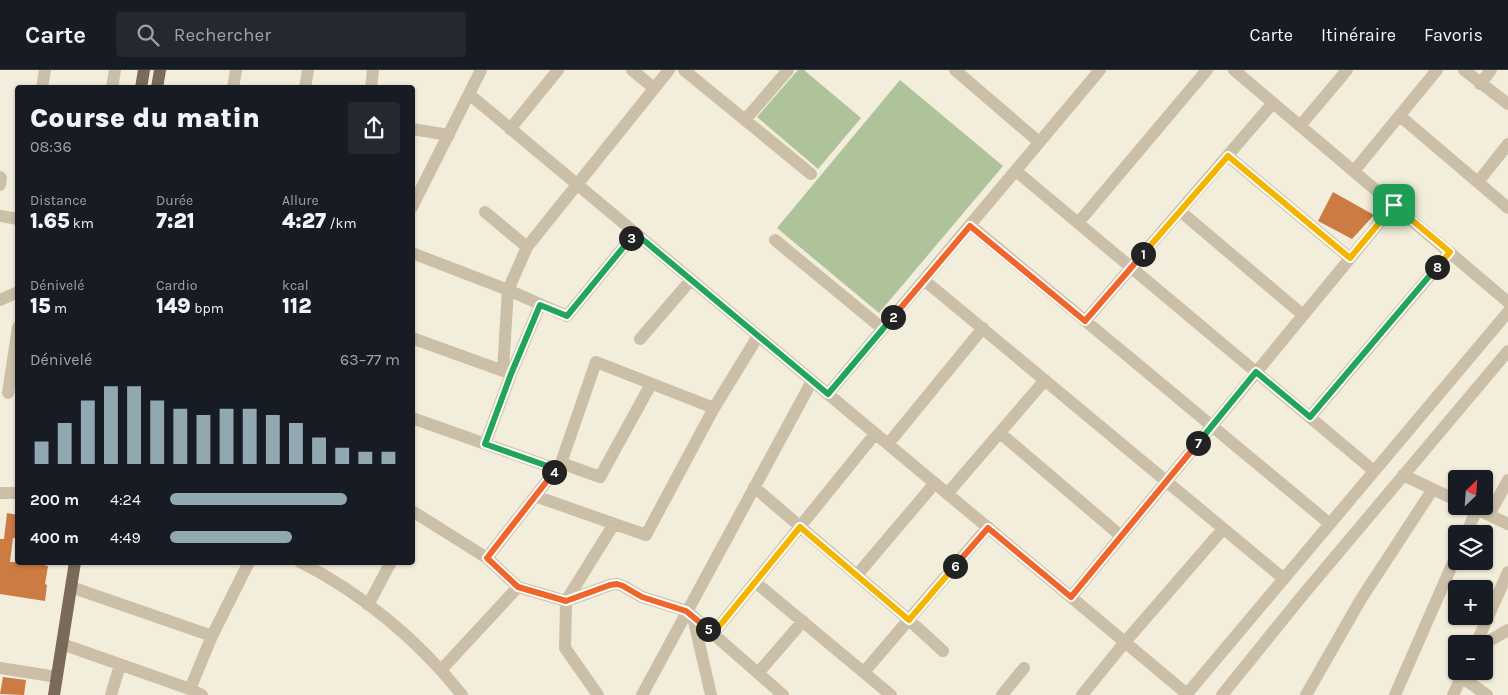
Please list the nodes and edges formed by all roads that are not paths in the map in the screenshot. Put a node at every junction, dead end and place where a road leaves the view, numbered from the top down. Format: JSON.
{"nodes":[{"id":1,"x":45,"y":70,"type":"edge"},
{"id":2,"x":115,"y":70,"type":"edge"},
{"id":3,"x":144,"y":70,"type":"edge"},
{"id":4,"x":160,"y":70,"type":"edge"},
{"id":5,"x":236,"y":70,"type":"edge"},
{"id":6,"x":308,"y":70,"type":"edge"},
{"id":7,"x":373,"y":70,"type":"edge"},
{"id":8,"x":481,"y":70,"type":"edge"},
{"id":9,"x":558,"y":70,"type":"edge"},
{"id":10,"x":632,"y":70,"type":"edge"},
{"id":11,"x":669,"y":70,"type":"edge"},
{"id":12,"x":684,"y":70,"type":"edge"},
{"id":13,"x":788,"y":70,"type":"edge"},
{"id":14,"x":955,"y":70,"type":"edge"},
{"id":15,"x":1207,"y":70,"type":"edge"},
{"id":16,"x":1234,"y":70,"type":"edge"},
{"id":17,"x":1437,"y":70,"type":"edge"},
{"id":18,"x":1464,"y":70,"type":"edge"},
{"id":19,"x":1492,"y":70,"type":"edge"},
{"id":20,"x":1345,"y":71,"type":"edge"},
{"id":21,"x":1092,"y":73,"type":"edge"},
{"id":22,"x":1480,"y":84,"type":"junction"},
{"id":23,"x":42,"y":85,"type":"edge"},
{"id":24,"x":112,"y":85,"type":"edge"},
{"id":25,"x":142,"y":85,"type":"edge"},
{"id":26,"x":158,"y":85,"type":"edge"},
{"id":27,"x":234,"y":85,"type":"edge"},
{"id":28,"x":306,"y":85,"type":"edge"},
{"id":29,"x":371,"y":85,"type":"edge"},
{"id":30,"x":654,"y":88,"type":"junction"},
{"id":31,"x":469,"y":94,"type":"junction"},
{"id":32,"x":1273,"y":103,"type":"junction"},
{"id":33,"x":1508,"y":104,"type":"edge"},
{"id":34,"x":1400,"y":116,"type":"junction"},
{"id":35,"x":745,"y":120,"type":"junction"},
{"id":36,"x":1300,"y":126,"type":"junction"},
{"id":37,"x":415,"y":129,"type":"edge"},
{"id":38,"x":510,"y":129,"type":"junction"},
{"id":39,"x":449,"y":135,"type":"junction"},
{"id":40,"x":1039,"y":142,"type":"junction"},
{"id":41,"x":1508,"y":144,"type":"edge"},
{"id":42,"x":1228,"y":156,"type":"junction"},
{"id":43,"x":1016,"y":171,"type":"junction"},
{"id":44,"x":1354,"y":171,"type":"junction"},
{"id":45,"x":811,"y":174,"type":"dead end"},
{"id":46,"x":0,"y":177,"type":"edge"},
{"id":47,"x":1478,"y":182,"type":"junction"},
{"id":48,"x":0,"y":185,"type":"edge"},
{"id":49,"x":577,"y":185,"type":"junction"},
{"id":50,"x":415,"y":201,"type":"edge"},
{"id":51,"x":1394,"y":205,"type":"junction"},
{"id":52,"x":1508,"y":208,"type":"edge"},
{"id":53,"x":1180,"y":211,"type":"junction"},
{"id":54,"x":485,"y":212,"type":"dead end"},
{"id":55,"x":0,"y":216,"type":"edge"},
{"id":56,"x":15,"y":218,"type":"edge"},
{"id":57,"x":1078,"y":223,"type":"junction"},
{"id":58,"x":970,"y":226,"type":"junction"},
{"id":59,"x":635,"y":233,"type":"junction"},
{"id":60,"x":775,"y":240,"type":"dead end"},
{"id":61,"x":527,"y":247,"type":"junction"},
{"id":62,"x":1450,"y":252,"type":"junction"},
{"id":63,"x":415,"y":254,"type":"edge"},
{"id":64,"x":1350,"y":258,"type":"junction"},
{"id":65,"x":1131,"y":268,"type":"junction"},
{"id":66,"x":691,"y":280,"type":"junction"},
{"id":67,"x":924,"y":280,"type":"junction"},
{"id":68,"x":0,"y":290,"type":"edge"},
{"id":69,"x":508,"y":290,"type":"junction"},
{"id":70,"x":15,"y":292,"type":"edge"},
{"id":71,"x":15,"y":293,"type":"edge"},
{"id":72,"x":0,"y":300,"type":"edge"},
{"id":73,"x":1508,"y":302,"type":"edge"},
{"id":74,"x":540,"y":305,"type":"junction"},
{"id":75,"x":1508,"y":312,"type":"edge"},
{"id":76,"x":1303,"y":315,"type":"junction"},
{"id":77,"x":1085,"y":321,"type":"junction"},
{"id":78,"x":983,"y":328,"type":"junction"},
{"id":79,"x":883,"y":329,"type":"junction"},
{"id":80,"x":758,"y":336,"type":"junction"},
{"id":81,"x":415,"y":339,"type":"edge"},
{"id":82,"x":640,"y":339,"type":"dead end"},
{"id":83,"x":15,"y":347,"type":"edge"},
{"id":84,"x":1508,"y":351,"type":"edge"},
{"id":85,"x":507,"y":372,"type":"junction"},
{"id":86,"x":1256,"y":372,"type":"junction"},
{"id":87,"x":1045,"y":380,"type":"junction"},
{"id":88,"x":812,"y":381,"type":"junction"},
{"id":89,"x":651,"y":384,"type":"junction"},
{"id":90,"x":8,"y":393,"type":"edge"},
{"id":91,"x":828,"y":394,"type":"junction"},
{"id":92,"x":714,"y":408,"type":"junction"},
{"id":93,"x":1310,"y":417,"type":"junction"},
{"id":94,"x":415,"y":419,"type":"edge"},
{"id":95,"x":1212,"y":426,"type":"junction"},
{"id":96,"x":1000,"y":433,"type":"junction"},
{"id":97,"x":875,"y":434,"type":"junction"},
{"id":98,"x":485,"y":444,"type":"junction"},
{"id":99,"x":888,"y":444,"type":"junction"},
{"id":100,"x":559,"y":466,"type":"junction"},
{"id":101,"x":1374,"y":471,"type":"junction"},
{"id":102,"x":1403,"y":475,"type":"junction"},
{"id":103,"x":1508,"y":480,"type":"edge"},
{"id":104,"x":1166,"y":481,"type":"junction"},
{"id":105,"x":935,"y":483,"type":"junction"},
{"id":106,"x":754,"y":488,"type":"junction"},
{"id":107,"x":1433,"y":489,"type":"junction"},
{"id":108,"x":0,"y":493,"type":"edge"},
{"id":109,"x":15,"y":493,"type":"edge"},
{"id":110,"x":947,"y":494,"type":"junction"},
{"id":111,"x":535,"y":496,"type":"junction"},
{"id":112,"x":1448,"y":496,"type":"edge"},
{"id":113,"x":1493,"y":508,"type":"edge"},
{"id":114,"x":1489,"y":515,"type":"edge"},
{"id":115,"x":415,"y":517,"type":"edge"},
{"id":116,"x":614,"y":524,"type":"junction"},
{"id":117,"x":1330,"y":524,"type":"junction"},
{"id":118,"x":1508,"y":524,"type":"edge"},
{"id":119,"x":800,"y":527,"type":"junction"},
{"id":120,"x":988,"y":528,"type":"junction"},
{"id":121,"x":1223,"y":529,"type":"junction"},
{"id":122,"x":1121,"y":536,"type":"junction"},
{"id":123,"x":487,"y":558,"type":"junction"},
{"id":124,"x":75,"y":565,"type":"edge"},
{"id":125,"x":248,"y":565,"type":"edge"},
{"id":126,"x":305,"y":565,"type":"edge"},
{"id":127,"x":390,"y":565,"type":"edge"},
{"id":128,"x":1450,"y":570,"type":"edge"},
{"id":129,"x":1508,"y":574,"type":"edge"},
{"id":130,"x":857,"y":576,"type":"junction"},
{"id":131,"x":1284,"y":579,"type":"junction"},
{"id":132,"x":755,"y":582,"type":"junction"},
{"id":133,"x":71,"y":587,"type":"junction"},
{"id":134,"x":518,"y":587,"type":"junction"},
{"id":135,"x":1071,"y":597,"type":"junction"},
{"id":136,"x":566,"y":601,"type":"junction"},
{"id":137,"x":368,"y":605,"type":"junction"},
{"id":138,"x":690,"y":614,"type":"junction"},
{"id":139,"x":909,"y":620,"type":"junction"},
{"id":140,"x":803,"y":621,"type":"junction"},
{"id":141,"x":1508,"y":630,"type":"edge"},
{"id":142,"x":713,"y":634,"type":"junction"},
{"id":143,"x":1480,"y":635,"type":"edge"},
{"id":144,"x":212,"y":636,"type":"junction"},
{"id":145,"x":1493,"y":639,"type":"edge"},
{"id":146,"x":1125,"y":642,"type":"junction"},
{"id":147,"x":62,"y":644,"type":"junction"},
{"id":148,"x":943,"y":651,"type":"dead end"},
{"id":149,"x":120,"y":664,"type":"junction"},
{"id":150,"x":0,"y":668,"type":"edge"},
{"id":151,"x":1024,"y":668,"type":"dead end"},
{"id":152,"x":442,"y":669,"type":"junction"},
{"id":153,"x":864,"y":672,"type":"junction"},
{"id":154,"x":758,"y":673,"type":"junction"},
{"id":155,"x":57,"y":677,"type":"junction"},
{"id":156,"x":1460,"y":680,"type":"edge"},
{"id":157,"x":1470,"y":680,"type":"edge"},
{"id":158,"x":190,"y":689,"type":"junction"},
{"id":159,"x":54,"y":695,"type":"edge"},
{"id":160,"x":111,"y":695,"type":"edge"},
{"id":161,"x":202,"y":695,"type":"edge"},
{"id":162,"x":462,"y":695,"type":"edge"},
{"id":163,"x":598,"y":695,"type":"edge"},
{"id":164,"x":642,"y":695,"type":"edge"},
{"id":165,"x":711,"y":695,"type":"edge"},
{"id":166,"x":783,"y":695,"type":"edge"},
{"id":167,"x":891,"y":695,"type":"edge"},
{"id":168,"x":1002,"y":695,"type":"edge"},
{"id":169,"x":1082,"y":695,"type":"edge"},
{"id":170,"x":1187,"y":695,"type":"edge"},
{"id":171,"x":1222,"y":695,"type":"edge"},
{"id":172,"x":1306,"y":695,"type":"edge"},
{"id":173,"x":1395,"y":695,"type":"edge"},
{"id":174,"x":1453,"y":695,"type":"edge"},
{"id":175,"x":1487,"y":695,"type":"edge"}],
"edges":[{"from":1,"to":23,"type":"street"},
{"from":2,"to":24,"type":"street"},
{"from":3,"to":25,"type":"main road"},
{"from":4,"to":26,"type":"main road"},
{"from":5,"to":27,"type":"street"},
{"from":6,"to":28,"type":"street"},
{"from":7,"to":29,"type":"street"},
{"from":8,"to":31,"type":"street"},
{"from":9,"to":38,"type":"street"},
{"from":10,"to":30,"type":"street"},
{"from":11,"to":30,"type":"street"},
{"from":12,"to":35,"type":"street"},
{"from":13,"to":35,"type":"street"},
{"from":14,"to":40,"type":"street"},
{"from":15,"to":57,"type":"street"},
{"from":16,"to":32,"type":"street"},
{"from":17,"to":34,"type":"street"},
{"from":18,"to":22,"type":"street"},
{"from":19,"to":22,"type":"street"},
{"from":20,"to":36,"type":"street"},
{"from":21,"to":40,"type":"street"},
{"from":22,"to":33,"type":"street"},
{"from":30,"to":49,"type":"street"},
{"from":31,"to":38,"type":"street"},
{"from":31,"to":39,"type":"street"},
{"from":32,"to":36,"type":"street"},
{"from":32,"to":42,"type":"street"},
{"from":34,"to":44,"type":"street"},
{"from":34,"to":47,"type":"street"},
{"from":35,"to":45,"type":"street"},
{"from":36,"to":44,"type":"street"},
{"from":37,"to":39,"type":"street"},
{"from":38,"to":49,"type":"street"},
{"from":39,"to":50,"type":"street"},
{"from":40,"to":43,"type":"street"},
{"from":41,"to":47,"type":"street"},
{"from":42,"to":53,"type":"street"},
{"from":42,"to":64,"type":"street"},
{"from":43,"to":57,"type":"street"},
{"from":43,"to":58,"type":"street"},
{"from":44,"to":51,"type":"street"},
{"from":46,"to":48,"type":"street"},
{"from":47,"to":52,"type":"street"},
{"from":49,"to":59,"type":"street"},
{"from":49,"to":61,"type":"street"},
{"from":51,"to":62,"type":"street"},
{"from":51,"to":64,"type":"street"},
{"from":53,"to":65,"type":"street"},
{"from":53,"to":76,"type":"street"},
{"from":54,"to":61,"type":"street"},
{"from":55,"to":56,"type":"street"},
{"from":57,"to":65,"type":"street"},
{"from":58,"to":67,"type":"street"},
{"from":58,"to":77,"type":"street"},
{"from":59,"to":66,"type":"street"},
{"from":59,"to":74,"type":"street"},
{"from":60,"to":79,"type":"street"},
{"from":61,"to":69,"type":"street"},
{"from":62,"to":73,"type":"street"},
{"from":62,"to":93,"type":"street"},
{"from":63,"to":69,"type":"street"},
{"from":64,"to":76,"type":"street"},
{"from":65,"to":77,"type":"street"},
{"from":65,"to":86,"type":"street"},
{"from":66,"to":80,"type":"street"},
{"from":66,"to":82,"type":"street"},
{"from":67,"to":78,"type":"street"},
{"from":67,"to":79,"type":"street"},
{"from":68,"to":70,"type":"street"},
{"from":69,"to":74,"type":"street"},
{"from":69,"to":85,"type":"street"},
{"from":71,"to":72,"type":"street"},
{"from":74,"to":85,"type":"street"},
{"from":75,"to":101,"type":"street"},
{"from":76,"to":86,"type":"street"},
{"from":77,"to":95,"type":"street"},
{"from":78,"to":87,"type":"street"},
{"from":78,"to":99,"type":"street"},
{"from":79,"to":91,"type":"street"},
{"from":80,"to":88,"type":"street"},
{"from":80,"to":92,"type":"street"},
{"from":81,"to":85,"type":"street"},
{"from":83,"to":90,"type":"street"},
{"from":84,"to":102,"type":"street"},
{"from":85,"to":98,"type":"street"},
{"from":86,"to":93,"type":"street"},
{"from":86,"to":95,"type":"street"},
{"from":87,"to":96,"type":"street"},
{"from":87,"to":104,"type":"street"},
{"from":88,"to":91,"type":"street"},
{"from":88,"to":106,"type":"street"},
{"from":89,"to":92,"type":"street"},
{"from":89,"to":100,"type":"street"},
{"from":89,"to":100,"type":"street"},
{"from":91,"to":97,"type":"street"},
{"from":92,"to":116,"type":"street"},
{"from":93,"to":101,"type":"street"},
{"from":94,"to":98,"type":"street"},
{"from":95,"to":104,"type":"street"},
{"from":95,"to":117,"type":"street"},
{"from":96,"to":110,"type":"street"},
{"from":96,"to":122,"type":"street"},
{"from":97,"to":99,"type":"street"},
{"from":97,"to":119,"type":"street"},
{"from":98,"to":100,"type":"street"},
{"from":99,"to":105,"type":"street"},
{"from":100,"to":111,"type":"street"},
{"from":101,"to":117,"type":"street"},
{"from":102,"to":107,"type":"street"},
{"from":102,"to":171,"type":"street"},
{"from":103,"to":113,"type":"street"},
{"from":104,"to":121,"type":"street"},
{"from":104,"to":122,"type":"street"},
{"from":105,"to":110,"type":"street"},
{"from":105,"to":130,"type":"street"},
{"from":106,"to":119,"type":"street"},
{"from":106,"to":138,"type":"street"},
{"from":107,"to":112,"type":"street"},
{"from":107,"to":172,"type":"street"},
{"from":108,"to":109,"type":"street"},
{"from":110,"to":120,"type":"street"},
{"from":111,"to":116,"type":"street"},
{"from":111,"to":123,"type":"street"},
{"from":114,"to":118,"type":"street"},
{"from":115,"to":123,"type":"street"},
{"from":116,"to":136,"type":"street"},
{"from":117,"to":131,"type":"street"},
{"from":119,"to":130,"type":"street"},
{"from":119,"to":132,"type":"street"},
{"from":120,"to":135,"type":"street"},
{"from":120,"to":139,"type":"street"},
{"from":121,"to":131,"type":"street"},
{"from":121,"to":146,"type":"street"},
{"from":122,"to":135,"type":"street"},
{"from":123,"to":134,"type":"street"},
{"from":124,"to":133,"type":"main road"},
{"from":125,"to":144,"type":"street"},
{"from":126,"to":137,"type":"street"},
{"from":127,"to":137,"type":"street"},
{"from":128,"to":173,"type":"street"},
{"from":129,"to":143,"type":"street"},
{"from":130,"to":139,"type":"street"},
{"from":131,"to":170,"type":"street"},
{"from":132,"to":140,"type":"street"},
{"from":132,"to":142,"type":"street"},
{"from":133,"to":144,"type":"street"},
{"from":133,"to":147,"type":"main road"},
{"from":134,"to":136,"type":"street"},
{"from":134,"to":152,"type":"street"},
{"from":135,"to":146,"type":"street"},
{"from":136,"to":138,"type":"street"},
{"from":136,"to":163,"type":"street"},
{"from":137,"to":152,"type":"street"},
{"from":138,"to":142,"type":"street"},
{"from":138,"to":164,"type":"street"},
{"from":138,"to":165,"type":"street"},
{"from":139,"to":148,"type":"street"},
{"from":139,"to":153,"type":"street"},
{"from":140,"to":153,"type":"street"},
{"from":140,"to":154,"type":"street"},
{"from":141,"to":145,"type":"street"},
{"from":142,"to":154,"type":"street"},
{"from":144,"to":158,"type":"street"},
{"from":146,"to":169,"type":"street"},
{"from":146,"to":170,"type":"street"},
{"from":147,"to":149,"type":"street"},
{"from":147,"to":155,"type":"main road"},
{"from":149,"to":158,"type":"street"},
{"from":149,"to":160,"type":"street"},
{"from":150,"to":155,"type":"street"},
{"from":151,"to":168,"type":"street"},
{"from":152,"to":162,"type":"street"},
{"from":153,"to":167,"type":"street"},
{"from":154,"to":166,"type":"street"},
{"from":155,"to":159,"type":"main road"},
{"from":156,"to":174,"type":"street"},
{"from":157,"to":175,"type":"street"},
{"from":158,"to":161,"type":"street"}]}
